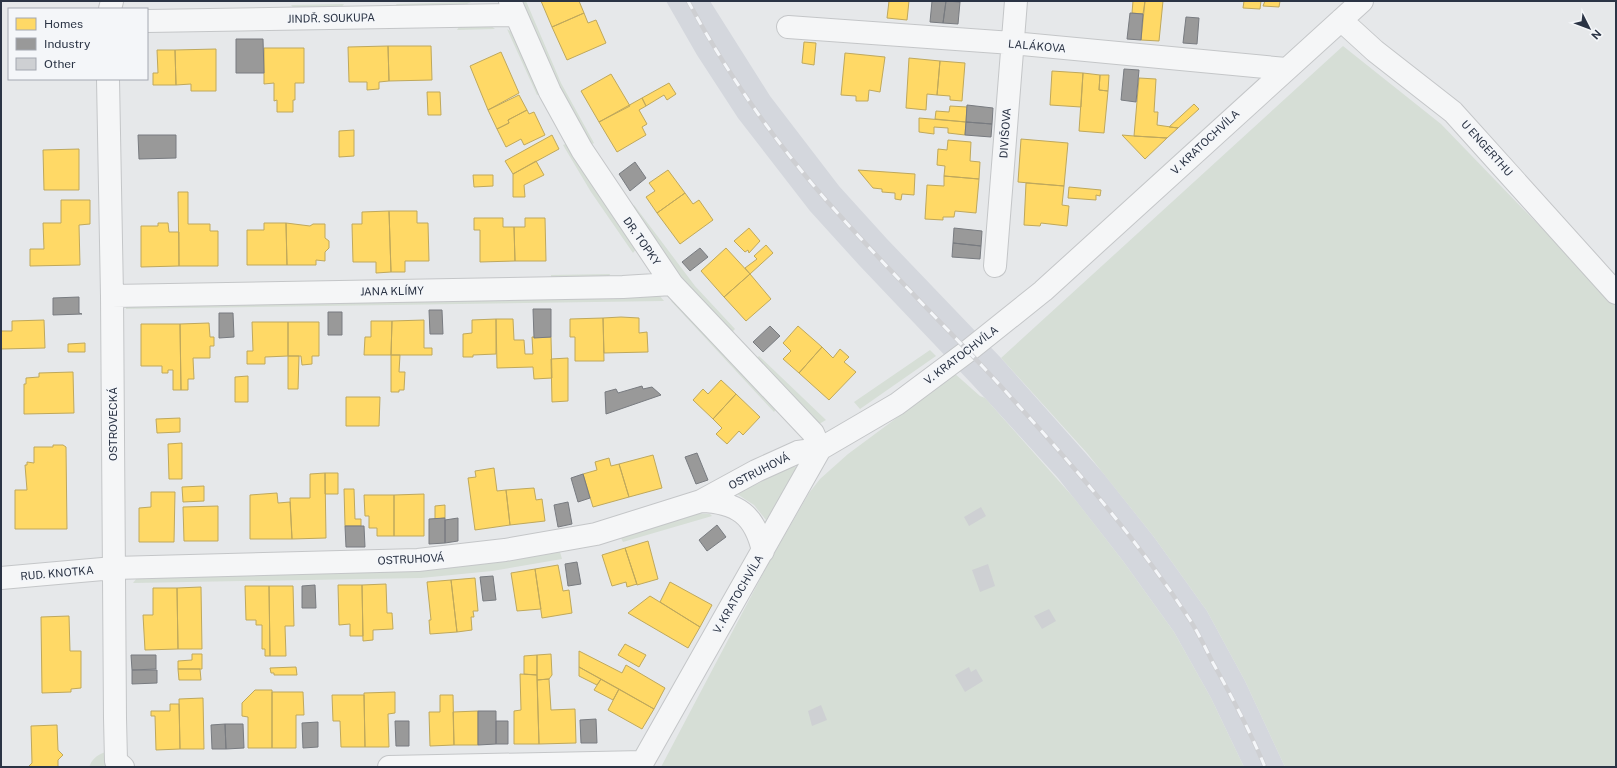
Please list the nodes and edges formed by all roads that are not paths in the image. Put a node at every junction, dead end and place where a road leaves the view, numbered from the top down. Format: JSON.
{"nodes":[{"id":1,"x":1016,"y":1,"type":"edge"},
{"id":2,"x":1362,"y":1,"type":"edge"},
{"id":3,"x":513,"y":8,"type":"edge"},
{"id":4,"x":1341,"y":20,"type":"junction"},
{"id":5,"x":148,"y":21,"type":"edge"},
{"id":6,"x":788,"y":27,"type":"dead end"},
{"id":7,"x":1012,"y":43,"type":"junction"},
{"id":8,"x":1286,"y":69,"type":"junction"},
{"id":9,"x":108,"y":80,"type":"edge"},
{"id":10,"x":995,"y":266,"type":"dead end"},
{"id":11,"x":672,"y":284,"type":"junction"},
{"id":12,"x":1616,"y":293,"type":"edge"},
{"id":13,"x":112,"y":296,"type":"junction"},
{"id":14,"x":820,"y":449,"type":"junction"},
{"id":15,"x":701,"y":501,"type":"junction"},
{"id":16,"x":763,"y":551,"type":"junction"},
{"id":17,"x":114,"y":568,"type":"junction"},
{"id":18,"x":1,"y":578,"type":"edge"},
{"id":19,"x":642,"y":764,"type":"edge"},
{"id":20,"x":123,"y":767,"type":"edge"},
{"id":21,"x":389,"y":767,"type":"edge"}],
"edges":[{"from":1,"to":7,"type":"street","name":"DIVIŠOVA"},
{"from":2,"to":4,"type":"street","name":"V. KRATOCHVÍLA"},
{"from":3,"to":5,"type":"street","name":"JINDŘ. SOUKUPA"},
{"from":3,"to":11,"type":"street","name":"DR. TOPKY"},
{"from":4,"to":8,"type":"street","name":"V. KRATOCHVÍLA"},
{"from":4,"to":12,"type":"street","name":"U ENGERTHU"},
{"from":6,"to":7,"type":"street","name":"LALÁKOVA"},
{"from":7,"to":8,"type":"street","name":"LALÁKOVA"},
{"from":7,"to":10,"type":"street","name":"DIVIŠOVA"},
{"from":8,"to":14,"type":"street","name":"V. KRATOCHVÍLA"},
{"from":9,"to":13,"type":"street","name":"OSTROVECKÁ"},
{"from":11,"to":13,"type":"street","name":"JANA KLÍMY"},
{"from":11,"to":14,"type":"street","name":"DR. TOPKY"},
{"from":13,"to":17,"type":"street","name":"OSTROVECKÁ"},
{"from":14,"to":15,"type":"street","name":"OSTRUHOVÁ"},
{"from":14,"to":16,"type":"street","name":"V. KRATOCHVÍLA"},
{"from":15,"to":16,"type":"street","name":"OSTRUHOVÁ"},
{"from":15,"to":17,"type":"street","name":"OSTRUHOVÁ"},
{"from":16,"to":19,"type":"street","name":"V. KRATOCHVÍLA"},
{"from":17,"to":18,"type":"street","name":"RUD. KNOTKA"},
{"from":17,"to":20,"type":"street","name":"OSTROVECKÁ"},
{"from":19,"to":21,"type":"street"}]}
